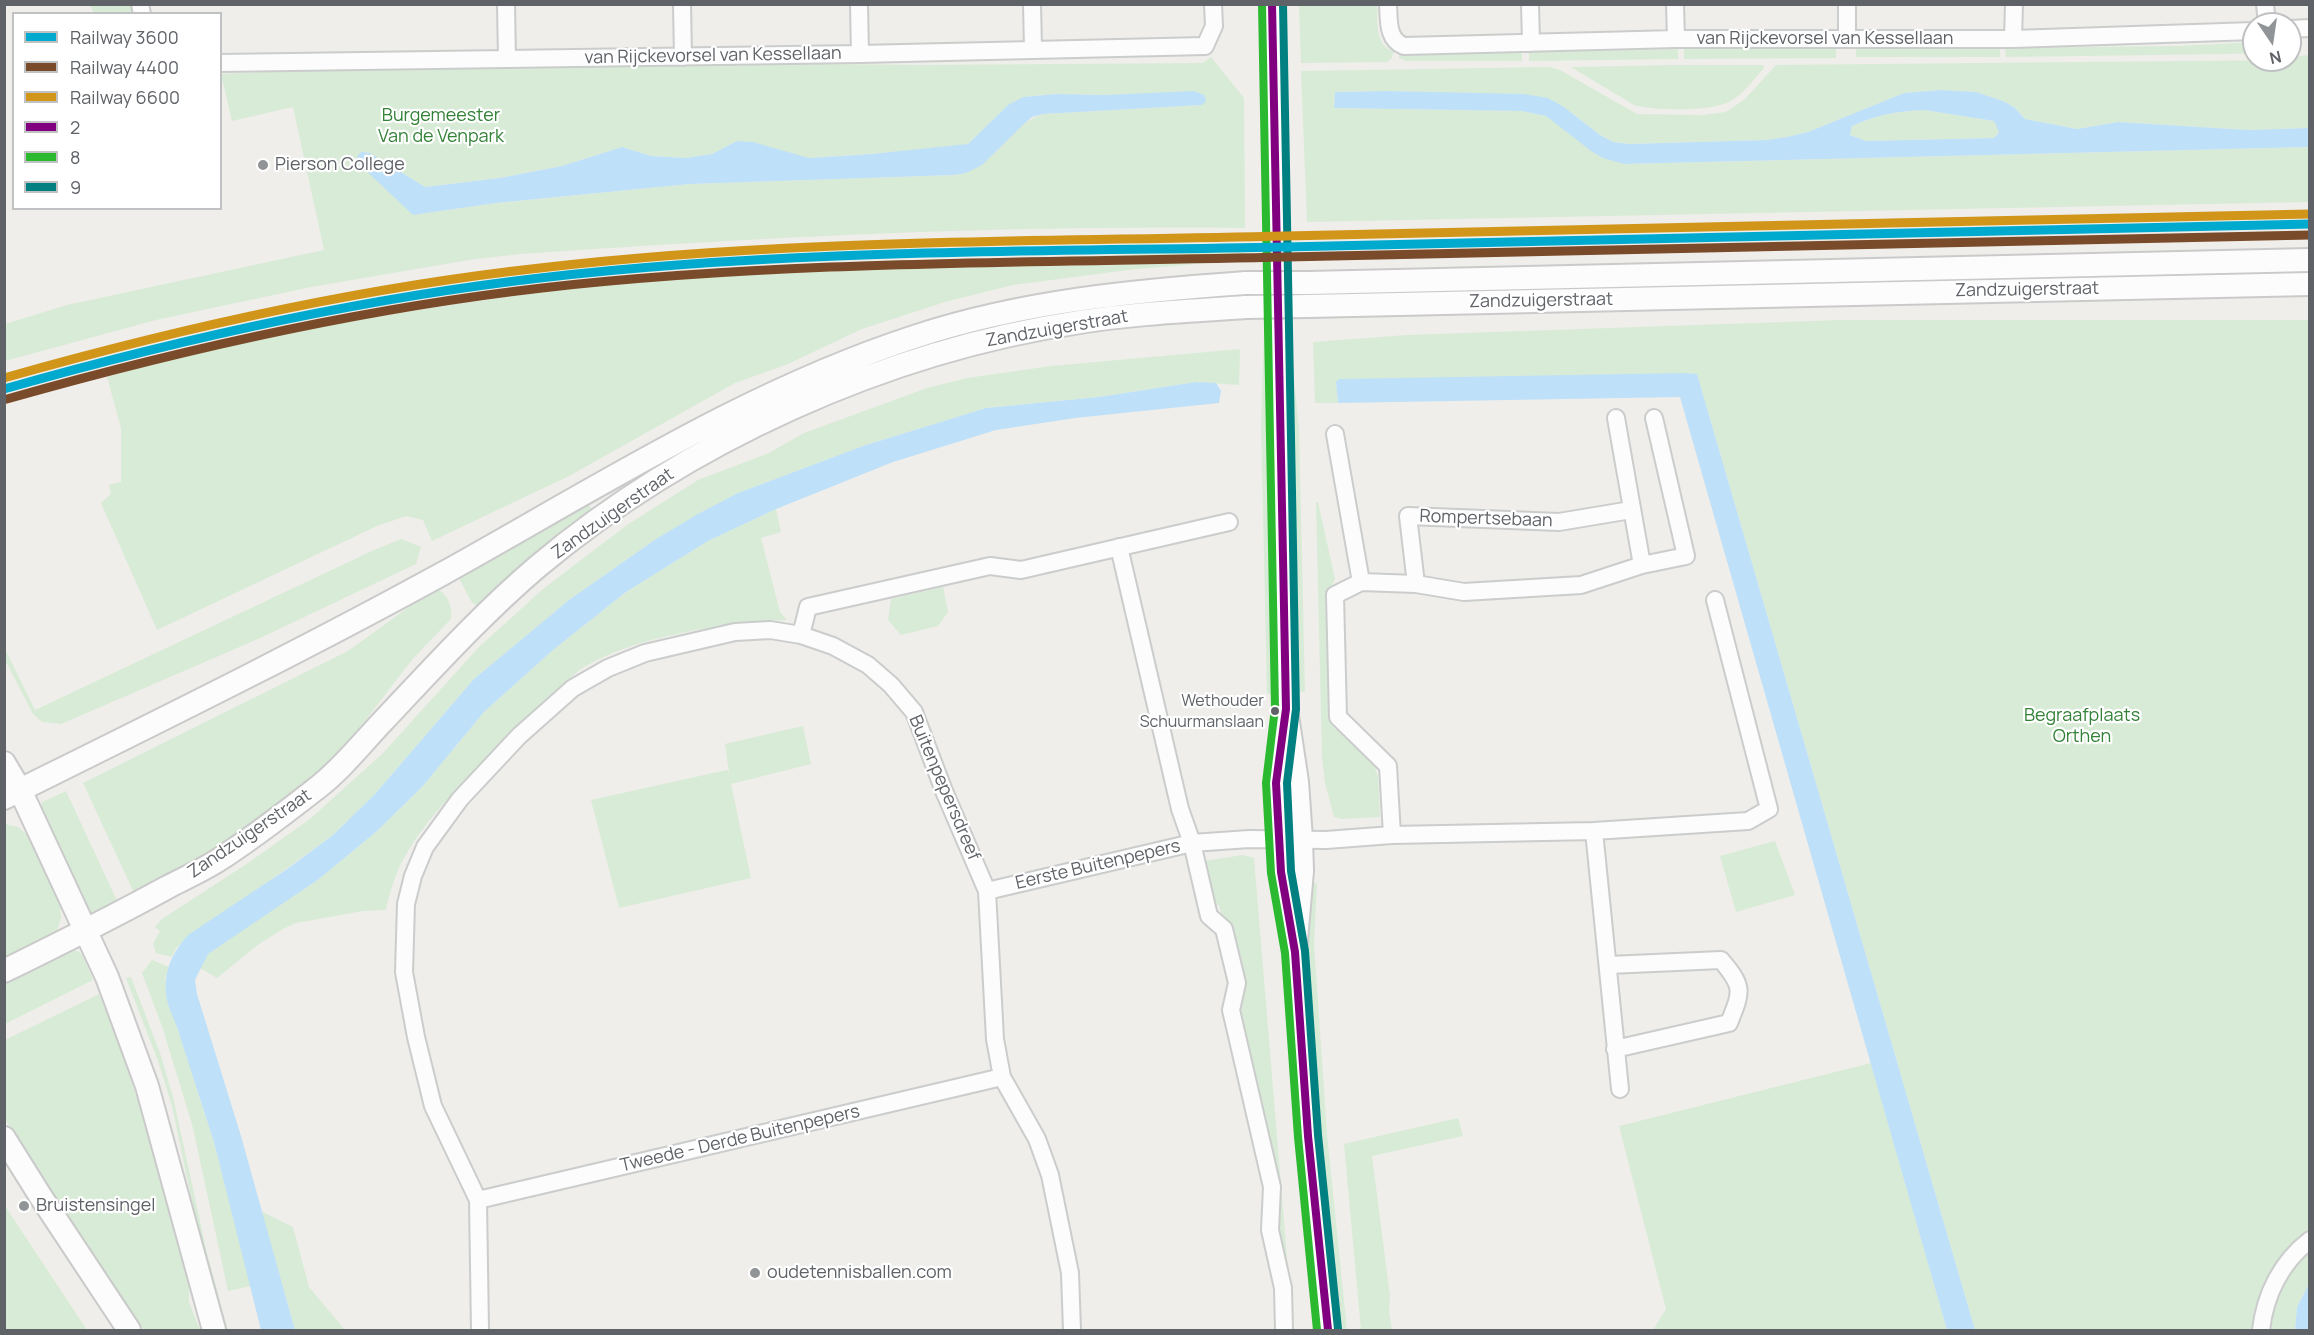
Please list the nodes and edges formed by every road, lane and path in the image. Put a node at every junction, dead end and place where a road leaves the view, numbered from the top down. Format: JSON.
{"nodes":[{"id":1,"x":506,"y":4,"type":"edge"},
{"id":2,"x":682,"y":4,"type":"edge"},
{"id":3,"x":859,"y":4,"type":"edge"},
{"id":4,"x":1032,"y":4,"type":"edge"},
{"id":5,"x":1213,"y":4,"type":"edge"},
{"id":6,"x":1272,"y":4,"type":"edge"},
{"id":7,"x":1388,"y":4,"type":"edge"},
{"id":8,"x":1530,"y":4,"type":"edge"},
{"id":9,"x":1675,"y":4,"type":"edge"},
{"id":10,"x":1847,"y":4,"type":"edge"},
{"id":11,"x":2014,"y":4,"type":"edge"},
{"id":12,"x":2242,"y":31,"type":"edge"},
{"id":13,"x":1847,"y":38,"type":"junction"},
{"id":14,"x":1677,"y":39,"type":"junction"},
{"id":15,"x":2013,"y":39,"type":"junction"},
{"id":16,"x":1531,"y":44,"type":"junction"},
{"id":17,"x":1033,"y":49,"type":"junction"},
{"id":18,"x":860,"y":54,"type":"junction"},
{"id":19,"x":683,"y":57,"type":"junction"},
{"id":20,"x":507,"y":59,"type":"junction"},
{"id":21,"x":222,"y":63,"type":"edge"},
{"id":22,"x":2310,"y":260,"type":"edge"},
{"id":23,"x":2310,"y":284,"type":"edge"},
{"id":24,"x":1616,"y":417,"type":"dead end"},
{"id":25,"x":1654,"y":418,"type":"dead end"},
{"id":26,"x":1335,"y":434,"type":"dead end"},
{"id":27,"x":1631,"y":510,"type":"junction"},
{"id":28,"x":1229,"y":522,"type":"dead end"},
{"id":29,"x":1119,"y":547,"type":"junction"},
{"id":30,"x":1642,"y":565,"type":"junction"},
{"id":31,"x":1361,"y":582,"type":"junction"},
{"id":32,"x":1416,"y":584,"type":"junction"},
{"id":33,"x":1715,"y":600,"type":"dead end"},
{"id":34,"x":801,"y":635,"type":"junction"},
{"id":35,"x":4,"y":763,"type":"edge"},
{"id":36,"x":12,"y":794,"type":"edge"},
{"id":37,"x":1594,"y":831,"type":"junction"},
{"id":38,"x":1392,"y":834,"type":"junction"},
{"id":39,"x":1290,"y":839,"type":"junction"},
{"id":40,"x":1192,"y":843,"type":"junction"},
{"id":41,"x":987,"y":891,"type":"junction"},
{"id":42,"x":85,"y":931,"type":"junction"},
{"id":43,"x":1609,"y":965,"type":"junction"},
{"id":44,"x":4,"y":971,"type":"edge"},
{"id":45,"x":1615,"y":1049,"type":"junction"},
{"id":46,"x":1002,"y":1077,"type":"junction"},
{"id":47,"x":1620,"y":1089,"type":"dead end"},
{"id":48,"x":4,"y":1138,"type":"edge"},
{"id":49,"x":478,"y":1200,"type":"junction"},
{"id":50,"x":2310,"y":1240,"type":"edge"},
{"id":51,"x":129,"y":1330,"type":"edge"},
{"id":52,"x":214,"y":1330,"type":"edge"},
{"id":53,"x":480,"y":1330,"type":"edge"},
{"id":54,"x":1072,"y":1330,"type":"edge"},
{"id":55,"x":1284,"y":1330,"type":"edge"},
{"id":56,"x":1328,"y":1330,"type":"edge"},
{"id":57,"x":2261,"y":1330,"type":"edge"}],
"edges":[{"from":1,"to":20,"type":"street"},
{"from":2,"to":19,"type":"street"},
{"from":3,"to":18,"type":"street"},
{"from":4,"to":17,"type":"street"},
{"from":5,"to":17,"type":"street","name":"van Rijckevorsel van Kessellaan"},
{"from":6,"to":39,"type":"main road"},
{"from":7,"to":16,"type":"street","name":"van Rijckevorsel van Kessellaan"},
{"from":8,"to":16,"type":"street"},
{"from":9,"to":14,"type":"street"},
{"from":10,"to":13,"type":"street"},
{"from":11,"to":15,"type":"street"},
{"from":12,"to":15,"type":"street","name":"van Rijckevorsel van Kessellaan"},
{"from":13,"to":14,"type":"street","name":"van Rijckevorsel van Kessellaan"},
{"from":13,"to":15,"type":"street","name":"van Rijckevorsel van Kessellaan"},
{"from":14,"to":16,"type":"street","name":"van Rijckevorsel van Kessellaan"},
{"from":17,"to":18,"type":"street","name":"van Rijckevorsel van Kessellaan"},
{"from":18,"to":19,"type":"street","name":"van Rijckevorsel van Kessellaan"},
{"from":19,"to":20,"type":"street","name":"van Rijckevorsel van Kessellaan"},
{"from":20,"to":21,"type":"street","name":"van Rijckevorsel van Kessellaan"},
{"from":22,"to":36,"type":"main road","name":"Zandzuigerstraat","bridge":true},
{"from":23,"to":42,"type":"main road","name":"Zandzuigerstraat","bridge":true},
{"from":24,"to":27,"type":"street"},
{"from":25,"to":30,"type":"street"},
{"from":26,"to":31,"type":"street"},
{"from":27,"to":30,"type":"street"},
{"from":27,"to":32,"type":"street","name":"Rompertsebaan"},
{"from":28,"to":29,"type":"street"},
{"from":29,"to":34,"type":"street"},
{"from":29,"to":40,"type":"street","name":"Eerste Buitenpepers"},
{"from":30,"to":32,"type":"street"},
{"from":31,"to":32,"type":"street"},
{"from":31,"to":38,"type":"street"},
{"from":33,"to":37,"type":"street"},
{"from":34,"to":41,"type":"street","name":"Buitenpepersdreef"},
{"from":34,"to":49,"type":"street","name":"Buitenpepersdreef"},
{"from":35,"to":36,"type":"main road"},
{"from":36,"to":42,"type":"main road"},
{"from":37,"to":38,"type":"street"},
{"from":37,"to":43,"type":"street"},
{"from":38,"to":39,"type":"street"},
{"from":39,"to":40,"type":"street"},
{"from":39,"to":56,"type":"main road"},
{"from":40,"to":41,"type":"street","name":"Eerste Buitenpepers"},
{"from":40,"to":55,"type":"street"},
{"from":41,"to":46,"type":"street","name":"Buitenpepersdreef"},
{"from":42,"to":44,"type":"main road","name":"Zandzuigerstraat"},
{"from":42,"to":52,"type":"main road"},
{"from":43,"to":45,"type":"street"},
{"from":43,"to":45,"type":"street"},
{"from":45,"to":47,"type":"street"},
{"from":46,"to":49,"type":"street","name":"Tweede - Derde Buitenpepers"},
{"from":46,"to":54,"type":"street","name":"Buitenpepersdreef"},
{"from":48,"to":51,"type":"main road"},
{"from":49,"to":53,"type":"street","name":"Buitenpepersdreef"},
{"from":50,"to":57,"type":"street"}]}
